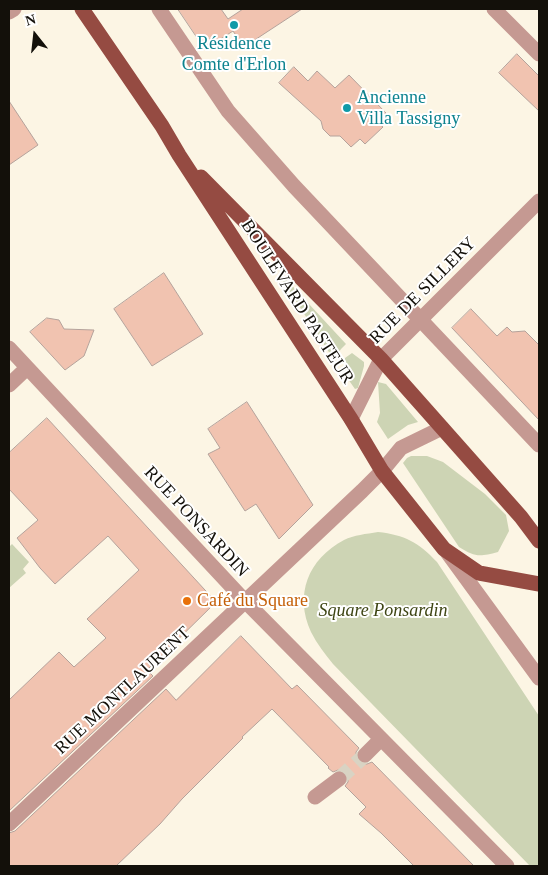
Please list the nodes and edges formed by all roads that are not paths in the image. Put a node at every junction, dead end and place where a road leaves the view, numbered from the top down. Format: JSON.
{"nodes":[{"id":1,"x":14,"y":9,"type":"edge"},
{"id":2,"x":82,"y":9,"type":"edge"},
{"id":3,"x":160,"y":9,"type":"edge"},
{"id":4,"x":494,"y":9,"type":"edge"},
{"id":5,"x":9,"y":12,"type":"edge"},
{"id":6,"x":539,"y":54,"type":"edge"},
{"id":7,"x":179,"y":154,"type":"junction"},
{"id":8,"x":539,"y":201,"type":"edge"},
{"id":9,"x":420,"y":320,"type":"junction"},
{"id":10,"x":9,"y":348,"type":"edge"},
{"id":11,"x":381,"y":359,"type":"junction"},
{"id":12,"x":27,"y":368,"type":"junction"},
{"id":13,"x":9,"y":385,"type":"edge"},
{"id":14,"x":351,"y":419,"type":"junction"},
{"id":15,"x":442,"y":428,"type":"junction"},
{"id":16,"x":539,"y":445,"type":"edge"},
{"id":17,"x":382,"y":471,"type":"junction"},
{"id":18,"x":539,"y":541,"type":"edge"},
{"id":19,"x":444,"y":549,"type":"junction"},
{"id":20,"x":539,"y":584,"type":"edge"},
{"id":21,"x":244,"y":602,"type":"junction"},
{"id":22,"x":539,"y":678,"type":"edge"},
{"id":23,"x":381,"y":739,"type":"junction"},
{"id":24,"x":365,"y":755,"type":"tunnel mouth"},
{"id":25,"x":339,"y":779,"type":"tunnel mouth"},
{"id":26,"x":315,"y":797,"type":"dead end"},
{"id":27,"x":9,"y":824,"type":"edge"},
{"id":28,"x":507,"y":866,"type":"edge"}],
"edges":[{"from":1,"to":5,"type":"street"},
{"from":2,"to":7,"type":"main road","name":"BOULEVARD PASTEUR"},
{"from":3,"to":9,"type":"street"},
{"from":4,"to":6,"type":"street"},
{"from":7,"to":11,"type":"main road","name":"BOULEVARD PASTEUR"},
{"from":7,"to":14,"type":"main road","name":"BOULEVARD PASTEUR"},
{"from":8,"to":9,"type":"street","name":"RUE DE SILLERY"},
{"from":9,"to":11,"type":"street","name":"RUE DE SILLERY"},
{"from":9,"to":16,"type":"street"},
{"from":10,"to":12,"type":"street","name":"RUE PONSARDIN"},
{"from":11,"to":14,"type":"street","name":"RUE DE SILLERY"},
{"from":11,"to":15,"type":"main road","name":"BOULEVARD PASTEUR"},
{"from":12,"to":13,"type":"street"},
{"from":12,"to":21,"type":"street","name":"RUE PONSARDIN"},
{"from":14,"to":17,"type":"main road","name":"BOULEVARD PASTEUR"},
{"from":15,"to":17,"type":"street","name":"RUE MONTLAURENT"},
{"from":15,"to":18,"type":"main road","name":"BOULEVARD PASTEUR"},
{"from":17,"to":19,"type":"main road","name":"BOULEVARD PASTEUR"},
{"from":17,"to":21,"type":"street","name":"RUE MONTLAURENT"},
{"from":19,"to":20,"type":"main road","name":"BOULEVARD PASTEUR"},
{"from":19,"to":22,"type":"street"},
{"from":21,"to":23,"type":"street","name":"RUE PONSARDIN"},
{"from":21,"to":27,"type":"street","name":"RUE MONTLAURENT"},
{"from":23,"to":24,"type":"street"},
{"from":23,"to":28,"type":"street","name":"RUE PONSARDIN"},
{"from":25,"to":26,"type":"street"}]}
